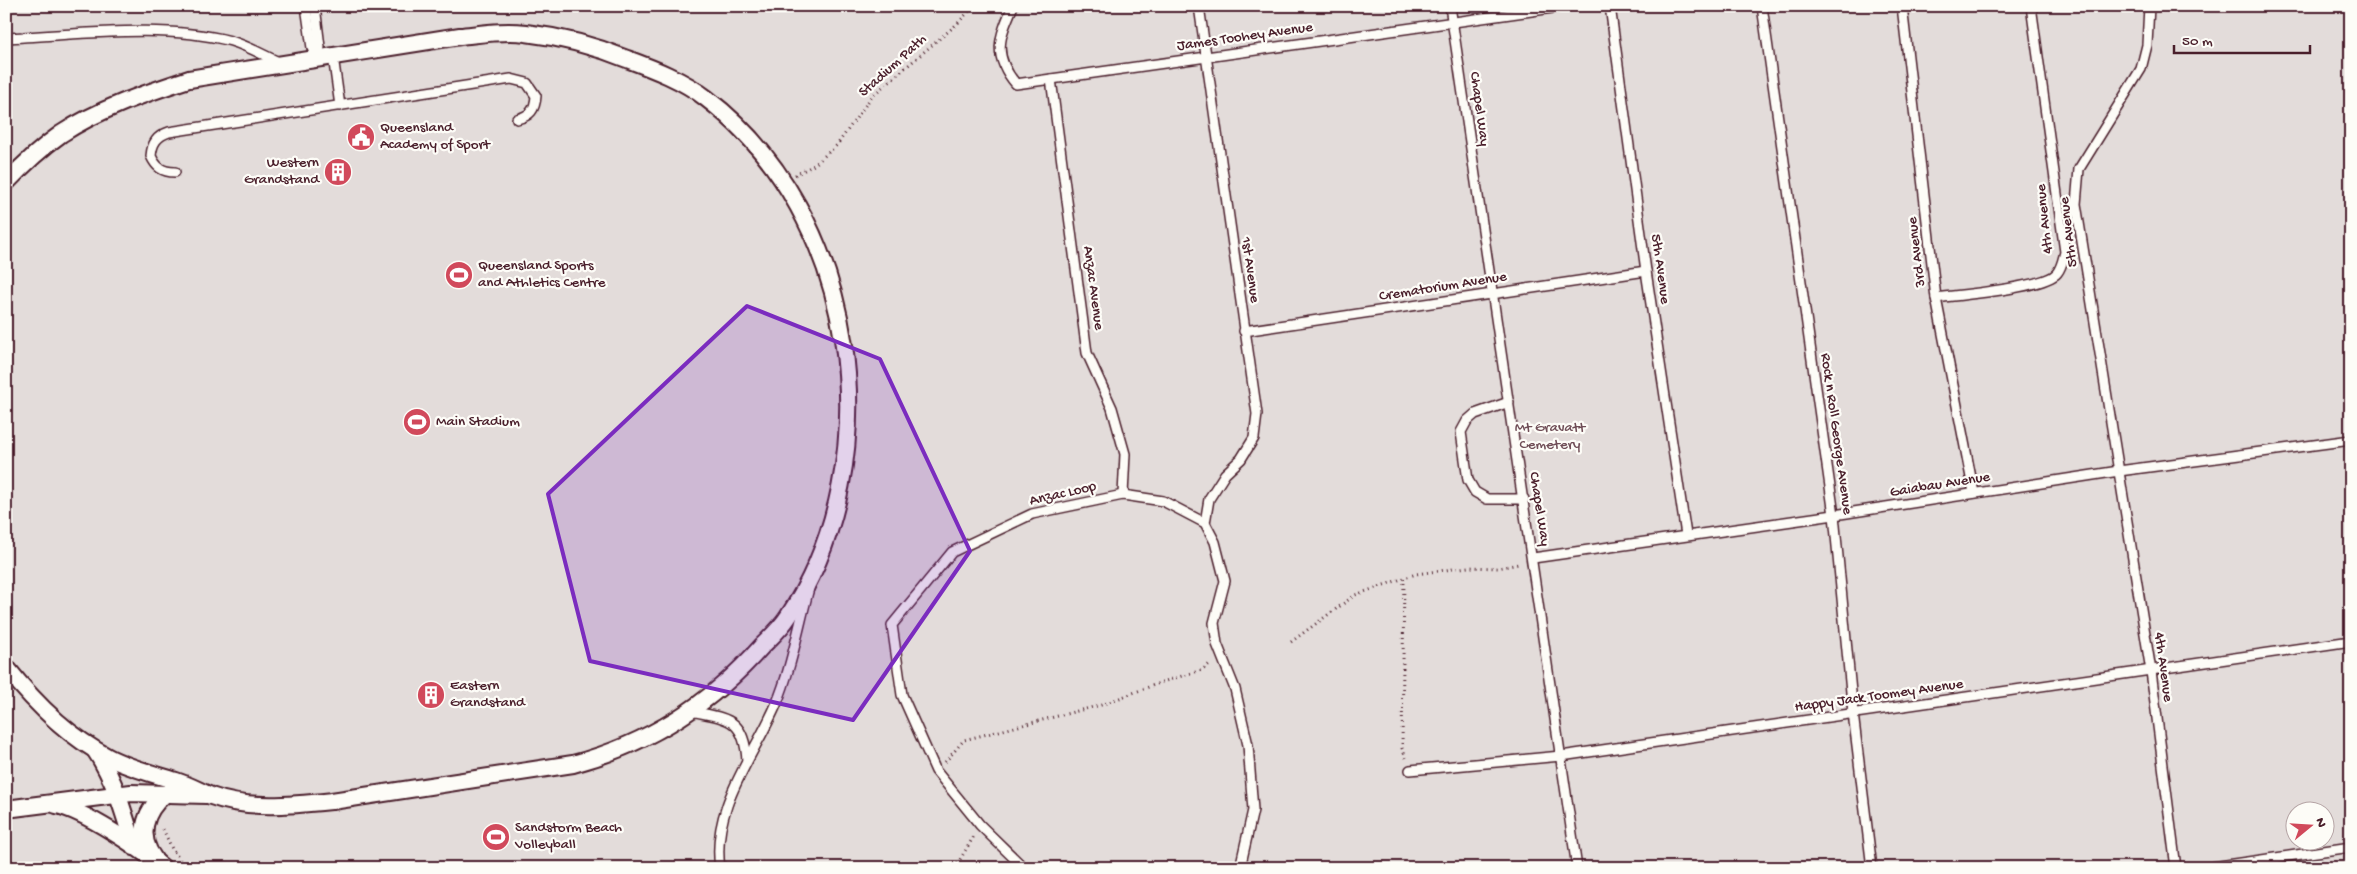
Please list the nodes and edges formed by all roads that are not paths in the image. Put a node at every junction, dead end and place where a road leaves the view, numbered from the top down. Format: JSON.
{"nodes":[{"id":1,"x":306,"y":6,"type":"edge"},
{"id":2,"x":315,"y":6,"type":"edge"},
{"id":3,"x":1013,"y":6,"type":"edge"},
{"id":4,"x":1199,"y":6,"type":"edge"},
{"id":5,"x":1450,"y":6,"type":"edge"},
{"id":6,"x":1567,"y":6,"type":"edge"},
{"id":7,"x":1610,"y":6,"type":"edge"},
{"id":8,"x":1762,"y":6,"type":"edge"},
{"id":9,"x":1902,"y":6,"type":"edge"},
{"id":10,"x":2031,"y":6,"type":"edge"},
{"id":11,"x":2150,"y":6,"type":"edge"},
{"id":12,"x":1452,"y":21,"type":"junction"},
{"id":13,"x":6,"y":38,"type":"edge"},
{"id":14,"x":1206,"y":56,"type":"junction"},
{"id":15,"x":325,"y":57,"type":"junction"},
{"id":16,"x":282,"y":64,"type":"junction"},
{"id":17,"x":1051,"y":78,"type":"junction"},
{"id":18,"x":340,"y":106,"type":"junction"},
{"id":19,"x":517,"y":119,"type":"dead end"},
{"id":20,"x":175,"y":172,"type":"dead end"},
{"id":21,"x":6,"y":183,"type":"edge"},
{"id":22,"x":1646,"y":271,"type":"junction"},
{"id":23,"x":1492,"y":293,"type":"junction"},
{"id":24,"x":1936,"y":298,"type":"junction"},
{"id":25,"x":1244,"y":331,"type":"junction"},
{"id":26,"x":1509,"y":402,"type":"junction"},
{"id":27,"x":2351,"y":440,"type":"edge"},
{"id":28,"x":2119,"y":471,"type":"junction"},
{"id":29,"x":1974,"y":493,"type":"junction"},
{"id":30,"x":1123,"y":495,"type":"junction"},
{"id":31,"x":1524,"y":498,"type":"junction"},
{"id":32,"x":1834,"y":515,"type":"junction"},
{"id":33,"x":1205,"y":523,"type":"junction"},
{"id":34,"x":1686,"y":535,"type":"junction"},
{"id":35,"x":1533,"y":558,"type":"junction"},
{"id":36,"x":816,"y":563,"type":"junction"},
{"id":37,"x":2351,"y":641,"type":"edge"},
{"id":38,"x":6,"y":667,"type":"edge"},
{"id":39,"x":2150,"y":671,"type":"junction"},
{"id":40,"x":691,"y":711,"type":"junction"},
{"id":41,"x":1853,"y":714,"type":"junction"},
{"id":42,"x":93,"y":747,"type":"junction"},
{"id":43,"x":1561,"y":756,"type":"junction"},
{"id":44,"x":747,"y":760,"type":"junction"},
{"id":45,"x":1410,"y":770,"type":"road end"},
{"id":46,"x":118,"y":795,"type":"junction"},
{"id":47,"x":164,"y":795,"type":"junction"},
{"id":48,"x":211,"y":796,"type":"junction"},
{"id":49,"x":46,"y":804,"type":"junction"},
{"id":50,"x":6,"y":809,"type":"edge"},
{"id":51,"x":134,"y":847,"type":"junction"},
{"id":52,"x":2351,"y":847,"type":"edge"},
{"id":53,"x":160,"y":865,"type":"edge"},
{"id":54,"x":720,"y":868,"type":"edge"},
{"id":55,"x":1024,"y":868,"type":"edge"},
{"id":56,"x":1240,"y":868,"type":"edge"},
{"id":57,"x":1577,"y":868,"type":"edge"},
{"id":58,"x":1872,"y":868,"type":"edge"},
{"id":59,"x":2176,"y":868,"type":"edge"},
{"id":60,"x":2205,"y":868,"type":"edge"}],
"edges":[{"from":1,"to":15,"type":"lane"},
{"from":2,"to":15,"type":"lane"},
{"from":3,"to":17,"type":"lane","name":"James Toohey Avenue"},
{"from":4,"to":14,"type":"lane","name":"1st Avenue"},
{"from":5,"to":12,"type":"lane","name":"Chapel Way"},
{"from":6,"to":12,"type":"lane","name":"James Toohey Avenue"},
{"from":7,"to":22,"type":"lane","name":"5th Avenue"},
{"from":8,"to":32,"type":"lane","name":"Rock n Roll George Avenue"},
{"from":9,"to":24,"type":"lane","name":"3rd Avenue"},
{"from":10,"to":24,"type":"lane","name":"4th Avenue"},
{"from":11,"to":28,"type":"lane","name":"5th Avenue"},
{"from":12,"to":14,"type":"lane","name":"James Toohey Avenue"},
{"from":12,"to":23,"type":"lane","name":"Chapel Way"},
{"from":13,"to":16,"type":"lane"},
{"from":14,"to":17,"type":"lane","name":"James Toohey Avenue"},
{"from":14,"to":25,"type":"lane","name":"1st Avenue"},
{"from":15,"to":16,"type":"street"},
{"from":15,"to":18,"type":"lane"},
{"from":15,"to":36,"type":"street"},
{"from":16,"to":21,"type":"street"},
{"from":17,"to":30,"type":"lane","name":"Anzac Avenue"},
{"from":18,"to":19,"type":"lane"},
{"from":18,"to":20,"type":"lane"},
{"from":22,"to":23,"type":"lane","name":"Crematorium Avenue"},
{"from":22,"to":34,"type":"lane","name":"5th Avenue"},
{"from":23,"to":25,"type":"lane","name":"Crematorium Avenue"},
{"from":23,"to":26,"type":"lane","name":"Chapel Way"},
{"from":24,"to":29,"type":"lane","name":"3rd Avenue"},
{"from":25,"to":33,"type":"lane","name":"1st Avenue"},
{"from":26,"to":31,"type":"lane","name":"Chapel Way"},
{"from":26,"to":31,"type":"lane"},
{"from":27,"to":28,"type":"lane","name":"Gaiabau Avenue"},
{"from":28,"to":29,"type":"lane","name":"Gaiabau Avenue"},
{"from":28,"to":39,"type":"lane","name":"4th Avenue"},
{"from":29,"to":32,"type":"lane","name":"Gaiabau Avenue"},
{"from":30,"to":33,"type":"lane","name":"Anzac Loop"},
{"from":30,"to":55,"type":"lane","name":"Anzac Loop"},
{"from":31,"to":35,"type":"lane","name":"Chapel Way"},
{"from":32,"to":34,"type":"lane","name":"Gaiabau Avenue"},
{"from":32,"to":41,"type":"lane","name":"Rock n Roll George Avenue"},
{"from":33,"to":56,"type":"lane"},
{"from":34,"to":35,"type":"lane","name":"Gaiabau Avenue"},
{"from":35,"to":43,"type":"lane","name":"Chapel Way"},
{"from":36,"to":40,"type":"street"},
{"from":36,"to":44,"type":"lane"},
{"from":37,"to":39,"type":"lane","name":"Happy Jack Toomey Avenue"},
{"from":38,"to":42,"type":"street"},
{"from":39,"to":41,"type":"lane","name":"Happy Jack Toomey Avenue"},
{"from":39,"to":59,"type":"lane","name":"4th Avenue"},
{"from":40,"to":44,"type":"lane"},
{"from":40,"to":48,"type":"street"},
{"from":41,"to":43,"type":"lane","name":"Happy Jack Toomey Avenue"},
{"from":41,"to":58,"type":"lane","name":"Rock n Roll George Avenue"},
{"from":42,"to":46,"type":"street"},
{"from":42,"to":48,"type":"street"},
{"from":43,"to":45,"type":"lane","name":"Happy Jack Toomey Avenue"},
{"from":43,"to":57,"type":"lane","name":"Chapel Way"},
{"from":44,"to":54,"type":"lane"},
{"from":46,"to":47,"type":"street"},
{"from":46,"to":49,"type":"street"},
{"from":46,"to":51,"type":"street"},
{"from":47,"to":48,"type":"street"},
{"from":47,"to":53,"type":"street"},
{"from":49,"to":50,"type":"street"},
{"from":49,"to":51,"type":"street"},
{"from":51,"to":53,"type":"street"},
{"from":52,"to":60,"type":"lane"}]}
